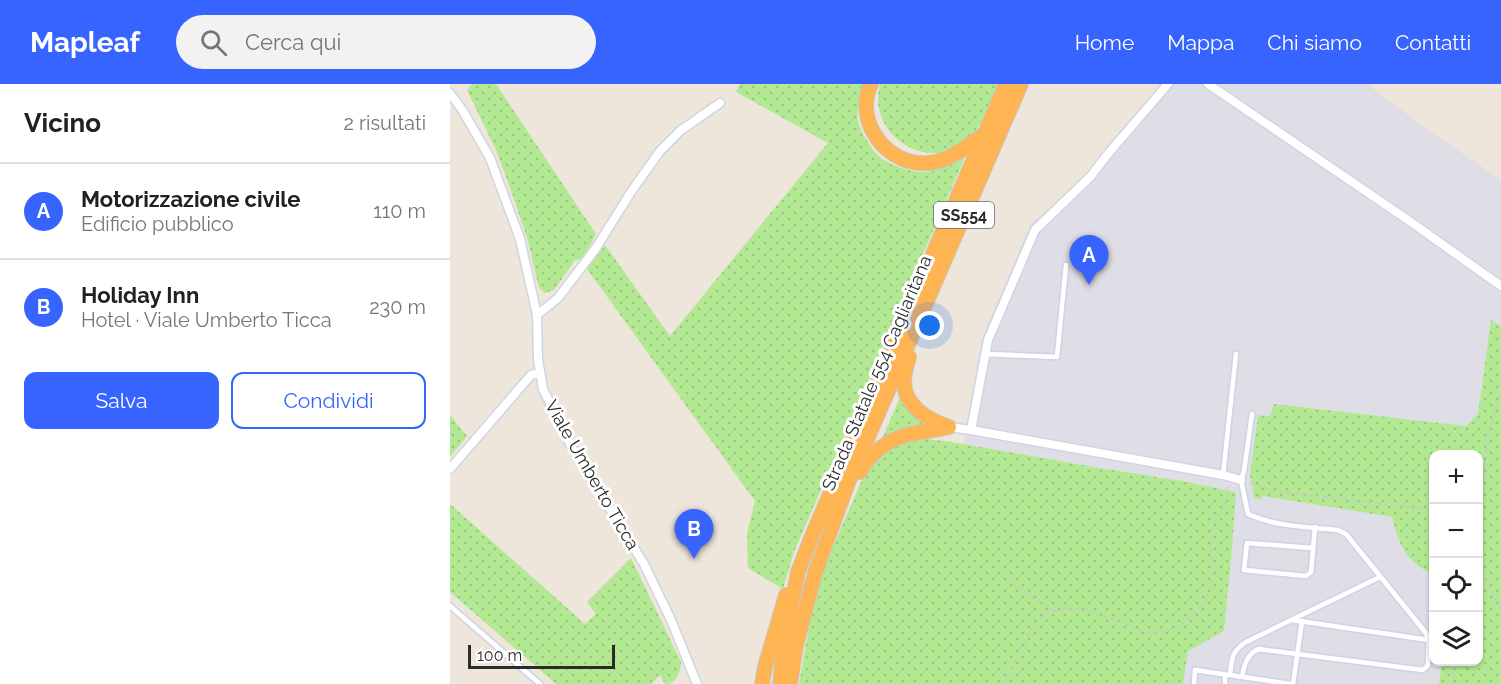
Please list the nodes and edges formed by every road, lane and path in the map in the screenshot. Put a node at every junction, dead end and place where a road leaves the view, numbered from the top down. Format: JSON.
{"nodes":[{"id":1,"x":871,"y":84,"type":"edge"},
{"id":2,"x":1006,"y":84,"type":"edge"},
{"id":3,"x":1021,"y":84,"type":"edge"},
{"id":4,"x":1168,"y":84,"type":"edge"},
{"id":5,"x":1208,"y":84,"type":"edge"},
{"id":6,"x":450,"y":93,"type":"edge"},
{"id":7,"x":720,"y":103,"type":"dead end"},
{"id":8,"x":986,"y":133,"type":"junction"},
{"id":9,"x":1066,"y":265,"type":"dead end"},
{"id":10,"x":1501,"y":286,"type":"edge"},
{"id":11,"x":537,"y":315,"type":"junction"},
{"id":12,"x":906,"y":346,"type":"junction"},
{"id":13,"x":985,"y":354,"type":"junction"},
{"id":14,"x":1236,"y":354,"type":"dead end"},
{"id":15,"x":540,"y":373,"type":"junction"},
{"id":16,"x":1501,"y":395,"type":"edge"},
{"id":17,"x":1252,"y":414,"type":"dead end"},
{"id":18,"x":949,"y":427,"type":"junction"},
{"id":19,"x":971,"y":430,"type":"junction"},
{"id":20,"x":450,"y":469,"type":"edge"},
{"id":21,"x":1226,"y":476,"type":"junction"},
{"id":22,"x":1241,"y":480,"type":"junction"},
{"id":23,"x":1483,"y":480,"type":"edge"},
{"id":24,"x":848,"y":483,"type":"junction"},
{"id":25,"x":1429,"y":509,"type":"edge"},
{"id":26,"x":1315,"y":528,"type":"junction"},
{"id":27,"x":1313,"y":548,"type":"junction"},
{"id":28,"x":798,"y":572,"type":"junction"},
{"id":29,"x":1483,"y":573,"type":"edge"},
{"id":30,"x":1000,"y":575,"type":"dead end"},
{"id":31,"x":1380,"y":577,"type":"junction"},
{"id":32,"x":450,"y":606,"type":"edge"},
{"id":33,"x":1501,"y":609,"type":"edge"},
{"id":34,"x":1053,"y":611,"type":"junction"},
{"id":35,"x":1291,"y":620,"type":"junction"},
{"id":36,"x":1302,"y":621,"type":"junction"},
{"id":37,"x":1429,"y":640,"type":"junction"},
{"id":38,"x":1297,"y":654,"type":"junction"},
{"id":39,"x":1455,"y":666,"type":"edge"},
{"id":40,"x":1227,"y":675,"type":"junction"},
{"id":41,"x":1242,"y":677,"type":"junction"},
{"id":42,"x":540,"y":684,"type":"edge"},
{"id":43,"x":697,"y":684,"type":"edge"},
{"id":44,"x":762,"y":684,"type":"edge"},
{"id":45,"x":780,"y":684,"type":"edge"},
{"id":46,"x":790,"y":684,"type":"edge"},
{"id":47,"x":1004,"y":684,"type":"edge"},
{"id":48,"x":1194,"y":684,"type":"edge"},
{"id":49,"x":1225,"y":684,"type":"edge"},
{"id":50,"x":1291,"y":684,"type":"edge"},
{"id":51,"x":1453,"y":684,"type":"edge"}],
"edges":[{"from":1,"to":8,"type":"highway"},
{"from":2,"to":8,"type":"highway","name":"Strada Statale 554 Cagliaritana","number":"SS554"},
{"from":3,"to":12,"type":"highway","name":"Strada Statale 554 Cagliaritana","number":"SS554"},
{"from":4,"to":13,"type":"street"},
{"from":5,"to":10,"type":"street"},
{"from":6,"to":11,"type":"street","name":"Viale Umberto Ticca"},
{"from":7,"to":11,"type":"street"},
{"from":8,"to":28,"type":"highway","name":"Strada Statale 554 Cagliaritana","number":"SS554"},
{"from":9,"to":13,"type":"lane"},
{"from":11,"to":15,"type":"street","name":"Viale Umberto Ticca"},
{"from":12,"to":18,"type":"highway"},
{"from":12,"to":24,"type":"highway","name":"Strada Statale 554 Cagliaritana","number":"SS554"},
{"from":13,"to":19,"type":"street"},
{"from":14,"to":21,"type":"lane"},
{"from":15,"to":20,"type":"street"},
{"from":15,"to":43,"type":"street","name":"Viale Umberto Ticca"},
{"from":16,"to":23,"type":"path"},
{"from":17,"to":22,"type":"lane"},
{"from":18,"to":19,"type":"street"},
{"from":18,"to":24,"type":"highway"},
{"from":19,"to":21,"type":"street"},
{"from":21,"to":22,"type":"street"},
{"from":21,"to":34,"type":"path"},
{"from":22,"to":25,"type":"path"},
{"from":22,"to":26,"type":"lane"},
{"from":24,"to":46,"type":"highway","name":"Strada Statale 554 Cagliaritana","number":"SS554"},
{"from":26,"to":27,"type":"lane"},
{"from":26,"to":31,"type":"lane"},
{"from":27,"to":27,"type":"lane"},
{"from":28,"to":44,"type":"highway"},
{"from":28,"to":45,"type":"highway","name":"Strada Statale 554 Cagliaritana","number":"SS554"},
{"from":29,"to":33,"type":"path"},
{"from":30,"to":34,"type":"path"},
{"from":31,"to":35,"type":"lane"},
{"from":31,"to":37,"type":"lane"},
{"from":32,"to":42,"type":"lane"},
{"from":34,"to":47,"type":"path"},
{"from":35,"to":36,"type":"lane"},
{"from":35,"to":40,"type":"lane"},
{"from":36,"to":37,"type":"lane"},
{"from":36,"to":38,"type":"lane"},
{"from":37,"to":38,"type":"lane"},
{"from":38,"to":41,"type":"lane"},
{"from":38,"to":50,"type":"lane"},
{"from":39,"to":51,"type":"path"},
{"from":40,"to":41,"type":"lane"},
{"from":40,"to":48,"type":"lane"},
{"from":40,"to":49,"type":"lane"},
{"from":41,"to":50,"type":"lane"}]}
